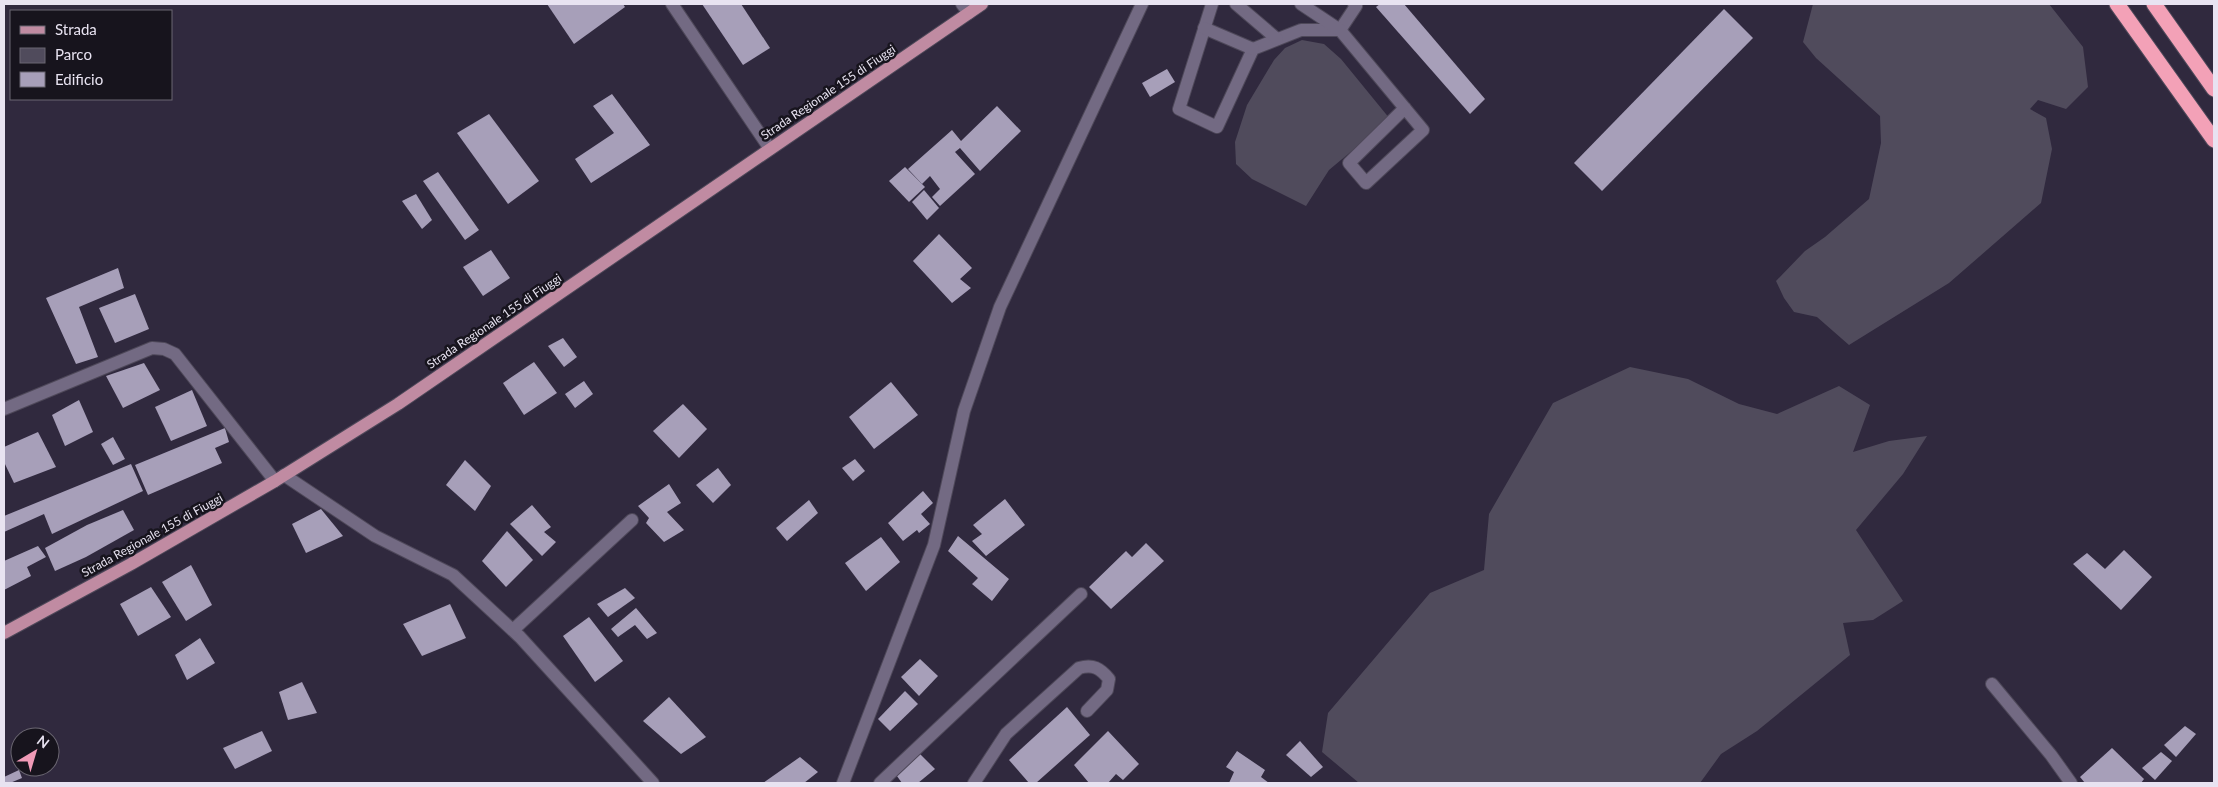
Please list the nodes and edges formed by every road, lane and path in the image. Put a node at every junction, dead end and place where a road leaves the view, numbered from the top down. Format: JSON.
{"nodes":[{"id":1,"x":672,"y":4,"type":"edge"},
{"id":2,"x":982,"y":4,"type":"edge"},
{"id":3,"x":1142,"y":4,"type":"edge"},
{"id":4,"x":1212,"y":4,"type":"edge"},
{"id":5,"x":1236,"y":4,"type":"edge"},
{"id":6,"x":1301,"y":4,"type":"edge"},
{"id":7,"x":1354,"y":4,"type":"edge"},
{"id":8,"x":2117,"y":4,"type":"edge"},
{"id":9,"x":2154,"y":4,"type":"edge"},
{"id":10,"x":966,"y":8,"type":"edge"},
{"id":11,"x":1204,"y":28,"type":"junction"},
{"id":12,"x":1340,"y":30,"type":"junction"},
{"id":13,"x":1277,"y":39,"type":"junction"},
{"id":14,"x":1253,"y":49,"type":"junction"},
{"id":15,"x":2214,"y":89,"type":"edge"},
{"id":16,"x":1405,"y":108,"type":"junction"},
{"id":17,"x":2214,"y":140,"type":"edge"},
{"id":18,"x":770,"y":149,"type":"junction"},
{"id":19,"x":4,"y":409,"type":"edge"},
{"id":20,"x":279,"y":478,"type":"junction"},
{"id":21,"x":632,"y":520,"type":"dead end"},
{"id":22,"x":1081,"y":594,"type":"dead end"},
{"id":23,"x":513,"y":630,"type":"junction"},
{"id":24,"x":4,"y":633,"type":"edge"},
{"id":25,"x":1992,"y":684,"type":"dead end"},
{"id":26,"x":1087,"y":711,"type":"dead end"},
{"id":27,"x":653,"y":783,"type":"edge"},
{"id":28,"x":843,"y":783,"type":"edge"},
{"id":29,"x":880,"y":783,"type":"edge"},
{"id":30,"x":974,"y":783,"type":"edge"},
{"id":31,"x":2071,"y":783,"type":"edge"}],
"edges":[{"from":1,"to":18,"type":"street"},
{"from":2,"to":10,"type":"main road","name":"Strada Regionale 155 di Fiuggi"},
{"from":3,"to":28,"type":"street"},
{"from":4,"to":11,"type":"street"},
{"from":5,"to":13,"type":"street"},
{"from":6,"to":12,"type":"street"},
{"from":7,"to":12,"type":"street"},
{"from":8,"to":17,"type":"highway"},
{"from":9,"to":15,"type":"highway"},
{"from":10,"to":18,"type":"main road","name":"Strada Regionale 155 di Fiuggi"},
{"from":11,"to":14,"type":"street"},
{"from":11,"to":14,"type":"street"},
{"from":12,"to":13,"type":"street"},
{"from":12,"to":16,"type":"street"},
{"from":13,"to":14,"type":"street"},
{"from":16,"to":16,"type":"street"},
{"from":18,"to":20,"type":"main road","name":"Strada Regionale 155 di Fiuggi"},
{"from":19,"to":20,"type":"street"},
{"from":20,"to":23,"type":"street"},
{"from":20,"to":24,"type":"main road","name":"Strada Regionale 155 di Fiuggi"},
{"from":21,"to":23,"type":"street"},
{"from":22,"to":29,"type":"street"},
{"from":23,"to":27,"type":"street"},
{"from":25,"to":31,"type":"street"},
{"from":26,"to":30,"type":"street"}]}
